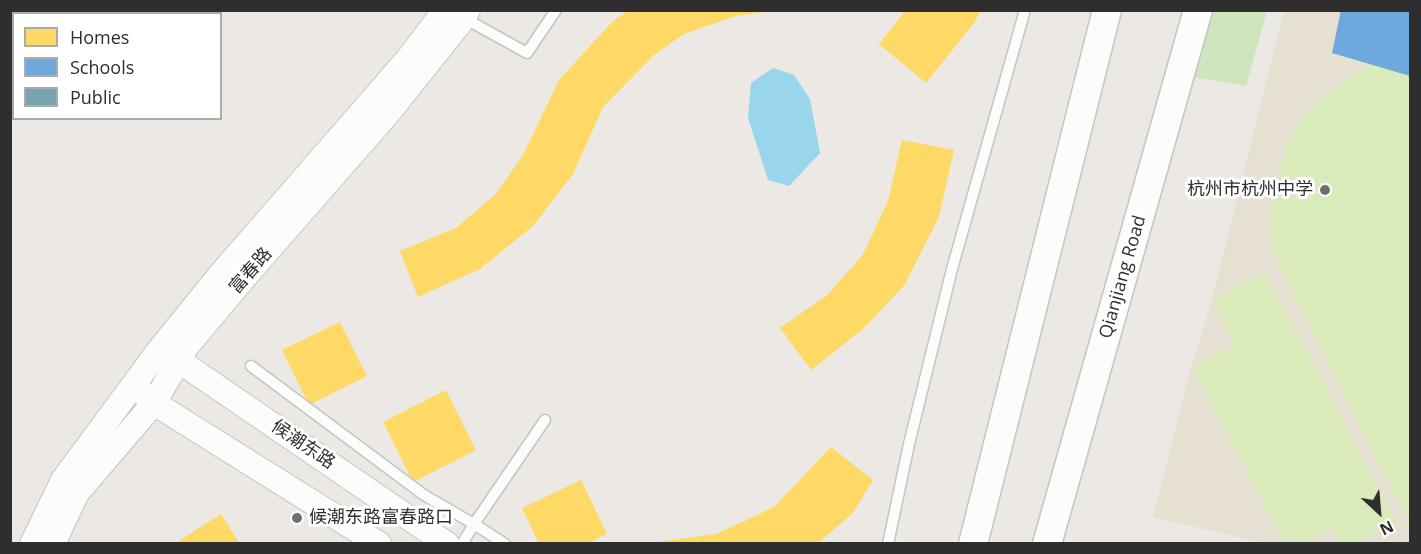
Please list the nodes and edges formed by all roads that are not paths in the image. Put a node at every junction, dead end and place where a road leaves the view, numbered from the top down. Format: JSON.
{"nodes":[{"id":1,"x":556,"y":10,"type":"edge"},
{"id":2,"x":1025,"y":10,"type":"edge"},
{"id":3,"x":1107,"y":10,"type":"edge"},
{"id":4,"x":1198,"y":10,"type":"edge"},
{"id":5,"x":459,"y":13,"type":"edge"},
{"id":6,"x":169,"y":354,"type":"junction"},
{"id":7,"x":251,"y":366,"type":"dead end"},
{"id":8,"x":133,"y":384,"type":"junction"},
{"id":9,"x":154,"y":403,"type":"junction"},
{"id":10,"x":544,"y":420,"type":"dead end"},
{"id":11,"x":474,"y":524,"type":"junction"},
{"id":12,"x":32,"y":543,"type":"edge"},
{"id":13,"x":53,"y":543,"type":"edge"},
{"id":14,"x":379,"y":543,"type":"edge"},
{"id":15,"x":447,"y":543,"type":"edge"},
{"id":16,"x":462,"y":543,"type":"edge"},
{"id":17,"x":505,"y":543,"type":"edge"},
{"id":18,"x":888,"y":543,"type":"edge"},
{"id":19,"x":973,"y":543,"type":"edge"},
{"id":20,"x":1047,"y":543,"type":"edge"}],
"edges":[{"from":1,"to":5,"type":"lane"},
{"from":2,"to":18,"type":"lane"},
{"from":3,"to":19,"type":"main road"},
{"from":4,"to":20,"type":"main road","name":"Qianjiang Road"},
{"from":5,"to":6,"type":"street","name":"富春路"},
{"from":6,"to":8,"type":"street","name":"富春路"},
{"from":6,"to":9,"type":"street","name":"富春路"},
{"from":6,"to":15,"type":"street","name":"候潮东路"},
{"from":7,"to":11,"type":"lane"},
{"from":8,"to":9,"type":"street"},
{"from":8,"to":12,"type":"street","name":"富春路"},
{"from":9,"to":13,"type":"street","name":"富春路"},
{"from":9,"to":14,"type":"street"},
{"from":10,"to":11,"type":"lane"},
{"from":11,"to":16,"type":"lane"},
{"from":11,"to":17,"type":"lane"}]}
